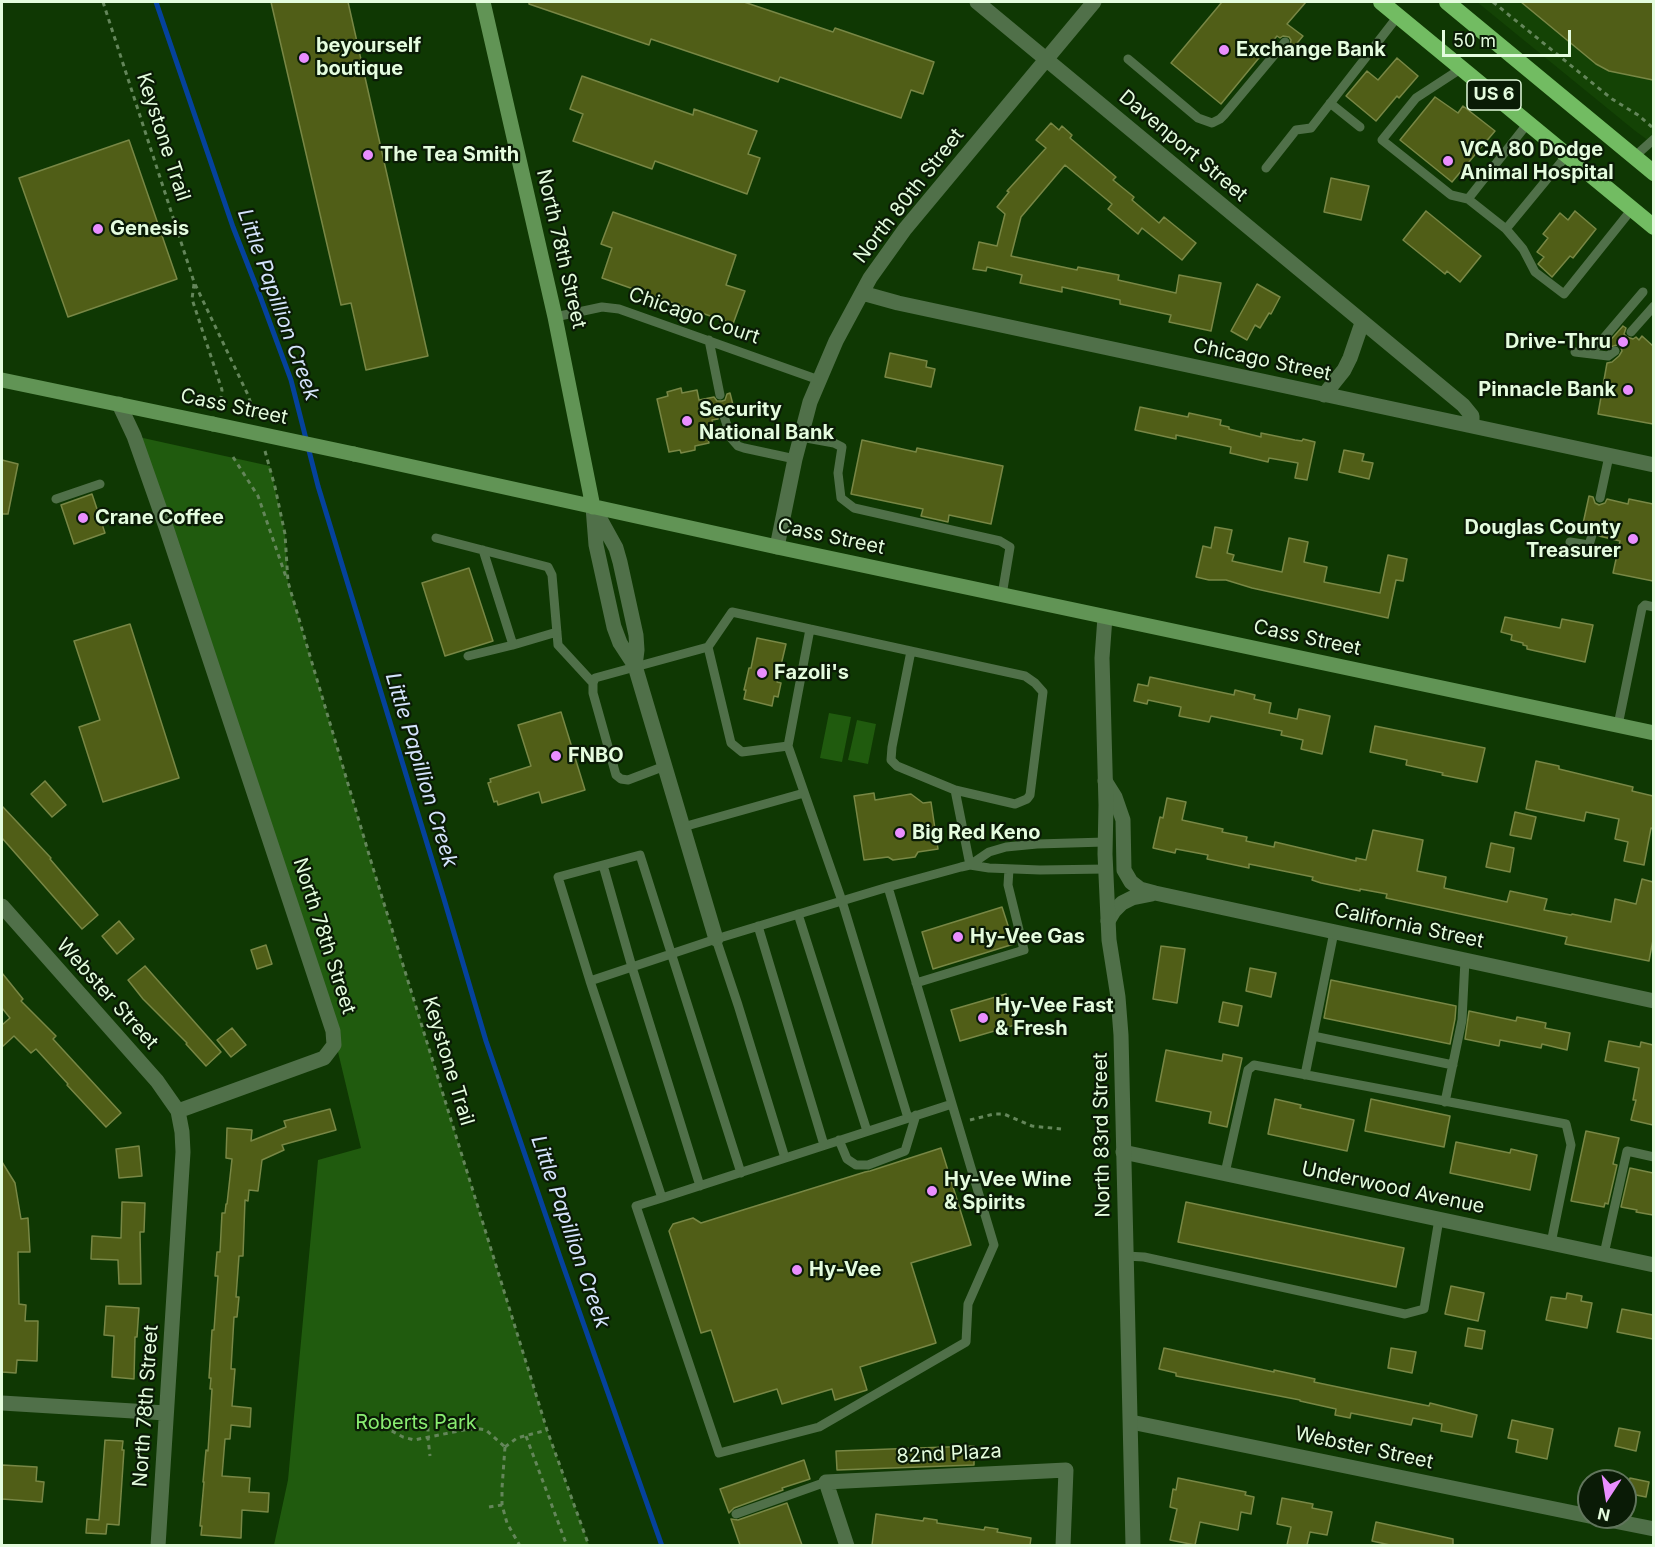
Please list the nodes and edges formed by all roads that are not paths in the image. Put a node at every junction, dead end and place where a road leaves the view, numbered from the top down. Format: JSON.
{"nodes":[{"id":1,"x":483,"y":2,"type":"edge"},
{"id":2,"x":977,"y":2,"type":"edge"},
{"id":3,"x":1094,"y":2,"type":"edge"},
{"id":4,"x":1381,"y":2,"type":"edge"},
{"id":5,"x":1448,"y":2,"type":"edge"},
{"id":6,"x":1398,"y":16,"type":"junction"},
{"id":7,"x":1285,"y":42,"type":"dead end"},
{"id":8,"x":1046,"y":59,"type":"junction"},
{"id":9,"x":1128,"y":59,"type":"dead end"},
{"id":10,"x":1462,"y":68,"type":"junction"},
{"id":11,"x":1330,"y":103,"type":"junction"},
{"id":12,"x":1528,"y":123,"type":"junction"},
{"id":13,"x":1360,"y":127,"type":"dead end"},
{"id":14,"x":1653,"y":139,"type":"edge"},
{"id":15,"x":1567,"y":155,"type":"junction"},
{"id":16,"x":1634,"y":157,"type":"junction"},
{"id":17,"x":1266,"y":168,"type":"dead end"},
{"id":18,"x":1653,"y":173,"type":"edge"},
{"id":19,"x":1468,"y":199,"type":"junction"},
{"id":20,"x":1632,"y":209,"type":"junction"},
{"id":21,"x":1653,"y":227,"type":"edge"},
{"id":22,"x":1506,"y":229,"type":"junction"},
{"id":23,"x":1643,"y":292,"type":"dead end"},
{"id":24,"x":862,"y":293,"type":"junction"},
{"id":25,"x":1653,"y":306,"type":"edge"},
{"id":26,"x":555,"y":317,"type":"junction"},
{"id":27,"x":1362,"y":323,"type":"junction"},
{"id":28,"x":1631,"y":333,"type":"dead end"},
{"id":29,"x":709,"y":340,"type":"junction"},
{"id":30,"x":1615,"y":351,"type":"dead end"},
{"id":31,"x":1575,"y":352,"type":"dead end"},
{"id":32,"x":1592,"y":353,"type":"junction"},
{"id":33,"x":2,"y":380,"type":"edge"},
{"id":34,"x":819,"y":380,"type":"junction"},
{"id":35,"x":720,"y":395,"type":"dead end"},
{"id":36,"x":1323,"y":395,"type":"junction"},
{"id":37,"x":118,"y":404,"type":"junction"},
{"id":38,"x":724,"y":416,"type":"dead end"},
{"id":39,"x":1472,"y":426,"type":"junction"},
{"id":40,"x":801,"y":438,"type":"junction"},
{"id":41,"x":1609,"y":456,"type":"junction"},
{"id":42,"x":795,"y":459,"type":"junction"},
{"id":43,"x":1653,"y":465,"type":"edge"},
{"id":44,"x":100,"y":484,"type":"dead end"},
{"id":45,"x":1600,"y":498,"type":"dead end"},
{"id":46,"x":56,"y":499,"type":"dead end"},
{"id":47,"x":593,"y":507,"type":"junction"},
{"id":48,"x":1592,"y":535,"type":"dead end"},
{"id":49,"x":436,"y":538,"type":"dead end"},
{"id":50,"x":1570,"y":542,"type":"dead end"},
{"id":51,"x":777,"y":548,"type":"junction"},
{"id":52,"x":483,"y":550,"type":"junction"},
{"id":53,"x":1002,"y":595,"type":"junction"},
{"id":54,"x":1653,"y":607,"type":"edge"},
{"id":55,"x":1105,"y":616,"type":"junction"},
{"id":56,"x":810,"y":629,"type":"junction"},
{"id":57,"x":557,"y":632,"type":"junction"},
{"id":58,"x":513,"y":645,"type":"junction"},
{"id":59,"x":708,"y":647,"type":"junction"},
{"id":60,"x":911,"y":651,"type":"junction"},
{"id":61,"x":468,"y":656,"type":"dead end"},
{"id":62,"x":634,"y":666,"type":"junction"},
{"id":63,"x":592,"y":683,"type":"junction"},
{"id":64,"x":1618,"y":725,"type":"junction"},
{"id":65,"x":1653,"y":733,"type":"edge"},
{"id":66,"x":788,"y":746,"type":"junction"},
{"id":67,"x":665,"y":766,"type":"junction"},
{"id":68,"x":1105,"y":781,"type":"junction"},
{"id":69,"x":955,"y":790,"type":"junction"},
{"id":70,"x":804,"y":793,"type":"junction"},
{"id":71,"x":683,"y":827,"type":"junction"},
{"id":72,"x":1105,"y":842,"type":"junction"},
{"id":73,"x":603,"y":865,"type":"junction"},
{"id":74,"x":970,"y":865,"type":"junction"},
{"id":75,"x":1009,"y":869,"type":"junction"},
{"id":76,"x":1106,"y":869,"type":"junction"},
{"id":77,"x":888,"y":887,"type":"junction"},
{"id":78,"x":1155,"y":893,"type":"junction"},
{"id":79,"x":842,"y":901,"type":"junction"},
{"id":80,"x":2,"y":906,"type":"edge"},
{"id":81,"x":798,"y":914,"type":"junction"},
{"id":82,"x":1108,"y":921,"type":"junction"},
{"id":83,"x":758,"y":926,"type":"junction"},
{"id":84,"x":1334,"y":932,"type":"junction"},
{"id":85,"x":716,"y":939,"type":"junction"},
{"id":86,"x":672,"y":953,"type":"junction"},
{"id":87,"x":1466,"y":960,"type":"junction"},
{"id":88,"x":632,"y":967,"type":"junction"},
{"id":89,"x":590,"y":981,"type":"junction"},
{"id":90,"x":916,"y":983,"type":"junction"},
{"id":91,"x":1653,"y":1001,"type":"edge"},
{"id":92,"x":1313,"y":1036,"type":"junction"},
{"id":93,"x":1453,"y":1065,"type":"junction"},
{"id":94,"x":1305,"y":1075,"type":"junction"},
{"id":95,"x":1446,"y":1102,"type":"junction"},
{"id":96,"x":952,"y":1104,"type":"junction"},
{"id":97,"x":178,"y":1112,"type":"junction"},
{"id":98,"x":912,"y":1117,"type":"junction"},
{"id":99,"x":867,"y":1131,"type":"junction"},
{"id":100,"x":839,"y":1140,"type":"junction"},
{"id":101,"x":824,"y":1146,"type":"junction"},
{"id":102,"x":1124,"y":1152,"type":"junction"},
{"id":103,"x":785,"y":1158,"type":"junction"},
{"id":104,"x":1653,"y":1158,"type":"edge"},
{"id":105,"x":741,"y":1173,"type":"junction"},
{"id":106,"x":1225,"y":1173,"type":"junction"},
{"id":107,"x":700,"y":1186,"type":"junction"},
{"id":108,"x":662,"y":1198,"type":"junction"},
{"id":109,"x":1439,"y":1219,"type":"junction"},
{"id":110,"x":1551,"y":1243,"type":"junction"},
{"id":111,"x":1604,"y":1254,"type":"junction"},
{"id":112,"x":1126,"y":1256,"type":"junction"},
{"id":113,"x":1653,"y":1265,"type":"edge"},
{"id":114,"x":2,"y":1403,"type":"edge"},
{"id":115,"x":166,"y":1413,"type":"junction"},
{"id":116,"x":1131,"y":1422,"type":"junction"},
{"id":117,"x":826,"y":1482,"type":"junction"},
{"id":118,"x":736,"y":1514,"type":"dead end"},
{"id":119,"x":1577,"y":1514,"type":"edge"},
{"id":120,"x":1637,"y":1526,"type":"edge"},
{"id":121,"x":1653,"y":1529,"type":"edge"},
{"id":122,"x":158,"y":1545,"type":"edge"},
{"id":123,"x":847,"y":1545,"type":"edge"},
{"id":124,"x":1063,"y":1545,"type":"edge"},
{"id":125,"x":1133,"y":1545,"type":"edge"}],
"edges":[{"from":1,"to":26,"type":"main road","name":"North 78th Street"},
{"from":2,"to":8,"type":"street","name":"Davenport Street"},
{"from":3,"to":8,"type":"street","name":"North 80th Street"},
{"from":4,"to":6,"type":"highway","number":"US 6"},
{"from":5,"to":16,"type":"highway","number":"US 6"},
{"from":6,"to":10,"type":"highway","number":"US 6"},
{"from":6,"to":11,"type":"lane"},
{"from":7,"to":9,"type":"lane"},
{"from":8,"to":24,"type":"street","name":"North 80th Street"},
{"from":8,"to":27,"type":"street","name":"Davenport Street"},
{"from":10,"to":12,"type":"highway","number":"US 6"},
{"from":10,"to":19,"type":"lane"},
{"from":11,"to":13,"type":"lane"},
{"from":11,"to":17,"type":"lane"},
{"from":12,"to":15,"type":"highway","number":"US 6"},
{"from":12,"to":19,"type":"lane"},
{"from":14,"to":16,"type":"lane"},
{"from":15,"to":20,"type":"highway","number":"US 6"},
{"from":15,"to":22,"type":"lane"},
{"from":16,"to":18,"type":"highway","number":"US 6"},
{"from":19,"to":22,"type":"lane"},
{"from":20,"to":21,"type":"highway","number":"US 6"},
{"from":20,"to":22,"type":"lane"},
{"from":23,"to":32,"type":"lane"},
{"from":24,"to":34,"type":"street","name":"North 80th Street"},
{"from":24,"to":36,"type":"street","name":"Chicago Street"},
{"from":25,"to":28,"type":"lane"},
{"from":26,"to":29,"type":"lane","name":"Chicago Court"},
{"from":26,"to":47,"type":"main road","name":"North 78th Street"},
{"from":27,"to":36,"type":"street"},
{"from":27,"to":39,"type":"street","name":"Davenport Street"},
{"from":29,"to":34,"type":"lane","name":"Chicago Court"},
{"from":29,"to":35,"type":"lane"},
{"from":30,"to":32,"type":"lane"},
{"from":31,"to":32,"type":"lane"},
{"from":33,"to":37,"type":"main road","name":"Cass Street"},
{"from":34,"to":40,"type":"street","name":"North 80th Street"},
{"from":36,"to":39,"type":"street","name":"Chicago Street"},
{"from":37,"to":47,"type":"main road","name":"Cass Street","bridge":true},
{"from":37,"to":97,"type":"street","name":"North 78th Street"},
{"from":38,"to":42,"type":"lane"},
{"from":39,"to":41,"type":"street","name":"Chicago Street"},
{"from":40,"to":42,"type":"street","name":"North 80th Street"},
{"from":40,"to":53,"type":"lane"},
{"from":41,"to":43,"type":"street","name":"Chicago Street"},
{"from":41,"to":45,"type":"lane"},
{"from":42,"to":51,"type":"street","name":"North 80th Street"},
{"from":44,"to":46,"type":"lane"},
{"from":47,"to":51,"type":"main road","name":"Cass Street"},
{"from":47,"to":62,"type":"street"},
{"from":48,"to":50,"type":"lane"},
{"from":49,"to":52,"type":"lane"},
{"from":51,"to":53,"type":"main road","name":"Cass Street"},
{"from":52,"to":57,"type":"lane"},
{"from":52,"to":58,"type":"lane"},
{"from":53,"to":55,"type":"main road","name":"Cass Street"},
{"from":54,"to":64,"type":"lane"},
{"from":55,"to":64,"type":"main road","name":"Cass Street"},
{"from":55,"to":68,"type":"street","name":"North 83rd Street"},
{"from":56,"to":59,"type":"lane"},
{"from":56,"to":60,"type":"lane"},
{"from":56,"to":66,"type":"lane"},
{"from":57,"to":58,"type":"lane"},
{"from":57,"to":63,"type":"lane"},
{"from":58,"to":61,"type":"lane"},
{"from":59,"to":62,"type":"lane"},
{"from":59,"to":66,"type":"lane"},
{"from":60,"to":69,"type":"lane"},
{"from":60,"to":69,"type":"lane"},
{"from":62,"to":63,"type":"lane"},
{"from":62,"to":67,"type":"street"},
{"from":63,"to":67,"type":"lane"},
{"from":64,"to":65,"type":"main road","name":"Cass Street"},
{"from":66,"to":70,"type":"lane"},
{"from":67,"to":71,"type":"street"},
{"from":68,"to":72,"type":"street","name":"North 83rd Street"},
{"from":68,"to":78,"type":"street","name":"California Street"},
{"from":69,"to":74,"type":"lane"},
{"from":70,"to":71,"type":"lane"},
{"from":70,"to":79,"type":"lane"},
{"from":71,"to":85,"type":"street"},
{"from":72,"to":74,"type":"lane"},
{"from":72,"to":76,"type":"street","name":"North 83rd Street"},
{"from":73,"to":86,"type":"lane"},
{"from":73,"to":88,"type":"lane"},
{"from":73,"to":89,"type":"lane"},
{"from":74,"to":75,"type":"lane"},
{"from":74,"to":77,"type":"lane"},
{"from":75,"to":76,"type":"lane"},
{"from":75,"to":90,"type":"lane"},
{"from":76,"to":82,"type":"street","name":"North 83rd Street"},
{"from":77,"to":79,"type":"lane"},
{"from":77,"to":90,"type":"lane"},
{"from":78,"to":82,"type":"street","name":"California Street"},
{"from":78,"to":84,"type":"street","name":"California Street"},
{"from":79,"to":81,"type":"lane"},
{"from":79,"to":98,"type":"lane"},
{"from":80,"to":97,"type":"street","name":"Webster Street"},
{"from":81,"to":83,"type":"lane"},
{"from":81,"to":99,"type":"lane"},
{"from":82,"to":102,"type":"street","name":"North 83rd Street"},
{"from":83,"to":85,"type":"lane"},
{"from":83,"to":101,"type":"lane"},
{"from":84,"to":87,"type":"street","name":"California Street"},
{"from":84,"to":92,"type":"lane"},
{"from":85,"to":86,"type":"lane"},
{"from":85,"to":103,"type":"lane"},
{"from":86,"to":88,"type":"lane"},
{"from":86,"to":105,"type":"lane"},
{"from":87,"to":91,"type":"street","name":"California Street"},
{"from":87,"to":93,"type":"lane"},
{"from":88,"to":89,"type":"lane"},
{"from":88,"to":107,"type":"lane"},
{"from":89,"to":108,"type":"lane"},
{"from":90,"to":96,"type":"lane"},
{"from":92,"to":93,"type":"lane"},
{"from":92,"to":94,"type":"lane"},
{"from":93,"to":95,"type":"lane"},
{"from":94,"to":95,"type":"lane"},
{"from":94,"to":106,"type":"lane"},
{"from":95,"to":110,"type":"lane"},
{"from":96,"to":98,"type":"lane"},
{"from":96,"to":108,"type":"lane"},
{"from":97,"to":115,"type":"street","name":"North 78th Street"},
{"from":98,"to":99,"type":"lane"},
{"from":98,"to":100,"type":"lane"},
{"from":99,"to":100,"type":"lane"},
{"from":100,"to":101,"type":"lane"},
{"from":101,"to":103,"type":"lane"},
{"from":102,"to":106,"type":"street","name":"Underwood Avenue"},
{"from":102,"to":112,"type":"street","name":"North 83rd Street"},
{"from":103,"to":105,"type":"lane"},
{"from":104,"to":111,"type":"lane"},
{"from":105,"to":107,"type":"lane"},
{"from":106,"to":109,"type":"street","name":"Underwood Avenue"},
{"from":107,"to":108,"type":"lane"},
{"from":109,"to":110,"type":"street","name":"Underwood Avenue"},
{"from":109,"to":112,"type":"lane"},
{"from":110,"to":111,"type":"street","name":"Underwood Avenue"},
{"from":111,"to":113,"type":"street","name":"Underwood Avenue"},
{"from":112,"to":116,"type":"street","name":"North 83rd Street"},
{"from":114,"to":115,"type":"street"},
{"from":115,"to":122,"type":"street","name":"North 78th Street"},
{"from":116,"to":119,"type":"street","name":"Webster Street"},
{"from":116,"to":125,"type":"street","name":"North 83rd Street"},
{"from":117,"to":118,"type":"lane"},
{"from":117,"to":123,"type":"street"},
{"from":117,"to":124,"type":"street","name":"82nd Plaza"},
{"from":120,"to":121,"type":"street"}]}
